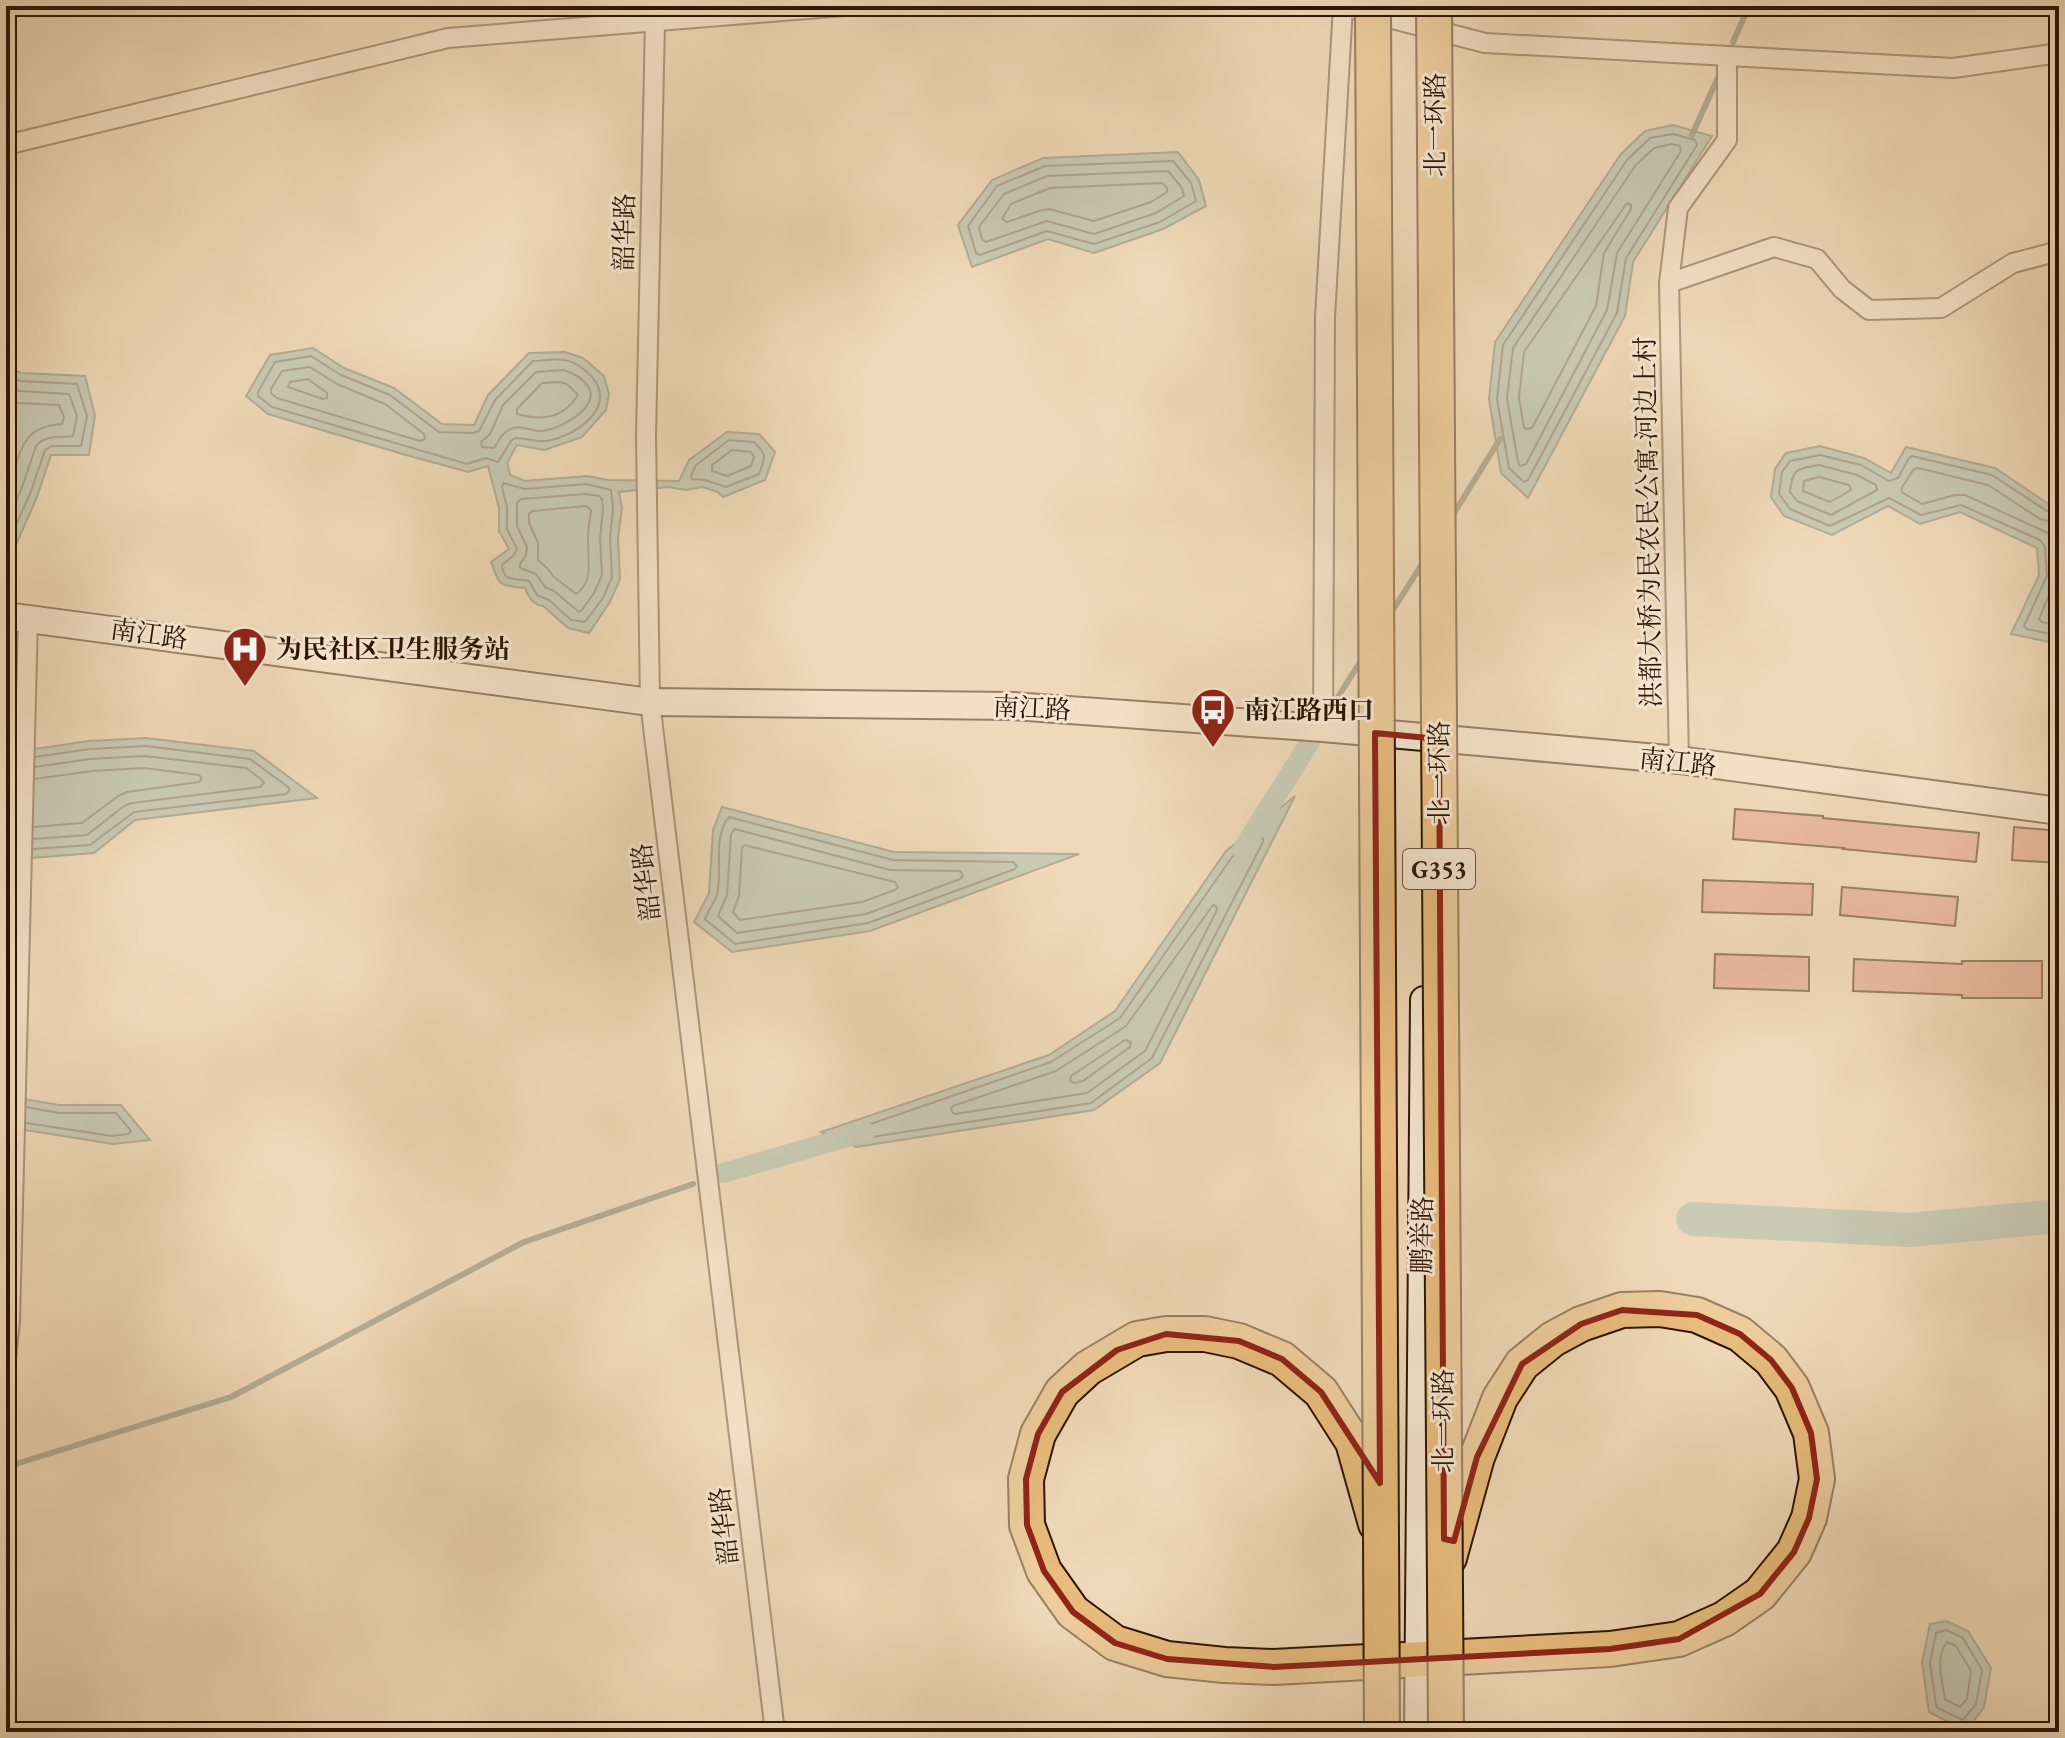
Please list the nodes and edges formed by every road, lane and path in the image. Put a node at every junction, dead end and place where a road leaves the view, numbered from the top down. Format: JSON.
{"nodes":[{"id":1,"x":844,"y":6,"type":"edge"},
{"id":2,"x":1334,"y":6,"type":"edge"},
{"id":3,"x":1343,"y":6,"type":"edge"},
{"id":4,"x":1373,"y":6,"type":"edge"},
{"id":5,"x":1434,"y":6,"type":"edge"},
{"id":6,"x":655,"y":22,"type":"junction"},
{"id":7,"x":2059,"y":53,"type":"edge"},
{"id":8,"x":1727,"y":67,"type":"dead end"},
{"id":9,"x":6,"y":145,"type":"edge"},
{"id":10,"x":2059,"y":251,"type":"edge"},
{"id":11,"x":1669,"y":283,"type":"junction"},
{"id":12,"x":17,"y":617,"type":"edge"},
{"id":13,"x":650,"y":702,"type":"junction"},
{"id":14,"x":1323,"y":728,"type":"junction"},
{"id":15,"x":1427,"y":738,"type":"junction"},
{"id":16,"x":1679,"y":760,"type":"junction"},
{"id":17,"x":2059,"y":811,"type":"edge"},
{"id":18,"x":8,"y":1320,"type":"edge"},
{"id":19,"x":6,"y":1359,"type":"edge"},
{"id":20,"x":1381,"y":1540,"type":"junction"},
{"id":21,"x":1445,"y":1574,"type":"junction"},
{"id":22,"x":1418,"y":1659,"type":"junction"},
{"id":23,"x":775,"y":1732,"type":"edge"},
{"id":24,"x":1382,"y":1732,"type":"edge"},
{"id":25,"x":1418,"y":1732,"type":"edge"},
{"id":26,"x":1446,"y":1732,"type":"edge"}],
"edges":[{"from":1,"to":6,"type":"street"},
{"from":2,"to":3,"type":"street"},
{"from":3,"to":7,"type":"street"},
{"from":3,"to":14,"type":"street"},
{"from":4,"to":20,"type":"highway","number":"G353","bridge":true},
{"from":5,"to":21,"type":"highway","name":"北一环路","number":"G353","bridge":true},
{"from":6,"to":9,"type":"street"},
{"from":6,"to":13,"type":"street","name":"韶华路"},
{"from":8,"to":11,"type":"street","name":"洪都大桥为民农民公寓-河边上村"},
{"from":10,"to":11,"type":"street"},
{"from":11,"to":16,"type":"street","name":"洪都大桥为民农民公寓-河边上村"},
{"from":12,"to":13,"type":"main road","name":"南江路"},
{"from":12,"to":18,"type":"street"},
{"from":13,"to":14,"type":"main road","name":"南江路"},
{"from":13,"to":23,"type":"street","name":"韶华路"},
{"from":14,"to":15,"type":"main road","name":"南江路"},
{"from":15,"to":16,"type":"main road","name":"南江路"},
{"from":15,"to":22,"type":"main road","name":"鹏举路"},
{"from":16,"to":17,"type":"main road","name":"南江路"},
{"from":18,"to":19,"type":"street"},
{"from":20,"to":22,"type":"highway","bridge":true},
{"from":20,"to":24,"type":"highway","number":"G353","bridge":true},
{"from":21,"to":22,"type":"highway","bridge":true},
{"from":21,"to":26,"type":"highway","name":"北一环路","number":"G353","bridge":true},
{"from":22,"to":25,"type":"main road","name":"鹏举路"}]}
